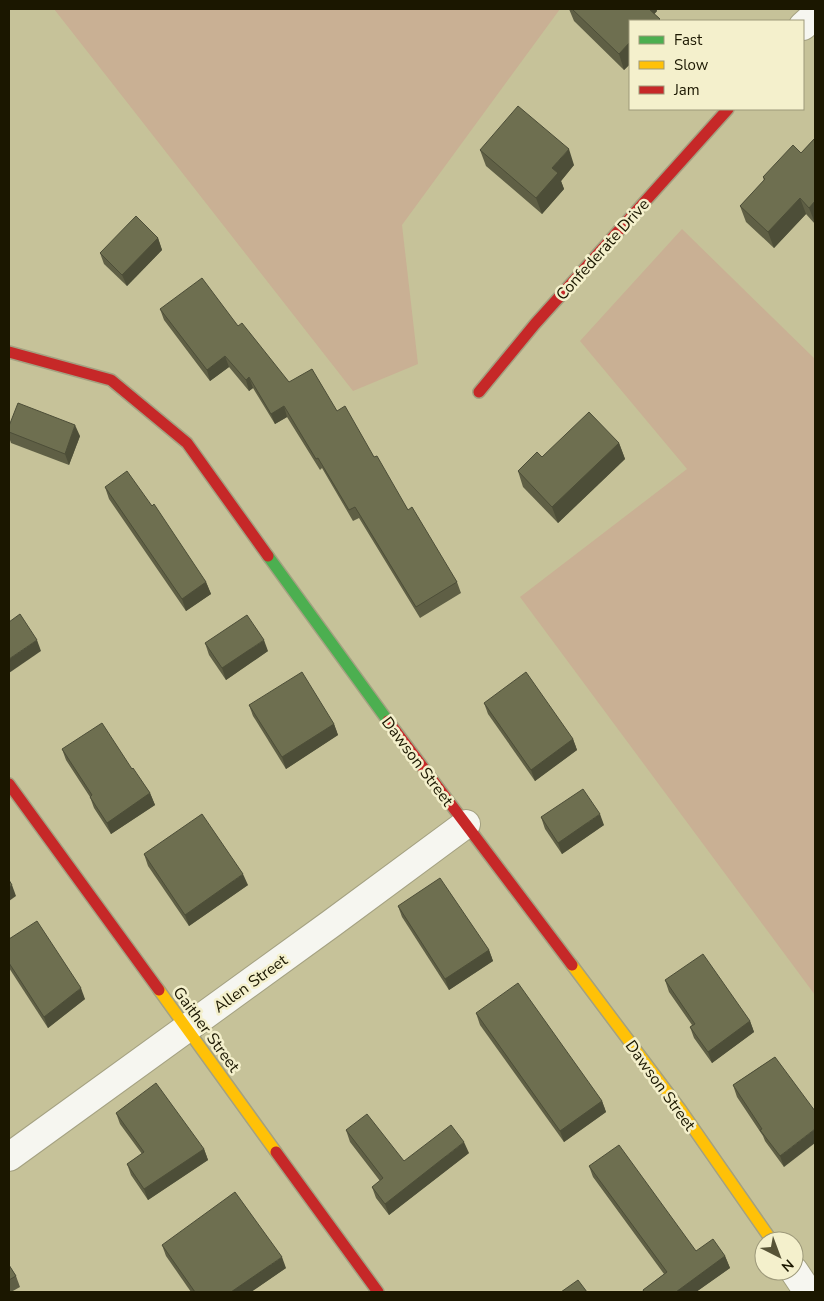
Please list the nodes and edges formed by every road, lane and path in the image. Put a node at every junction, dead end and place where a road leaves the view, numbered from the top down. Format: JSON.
{"nodes":[{"id":1,"x":815,"y":15,"type":"edge"},
{"id":2,"x":804,"y":25,"type":"edge"},
{"id":3,"x":727,"y":110,"type":"edge"},
{"id":4,"x":9,"y":352,"type":"edge"},
{"id":5,"x":479,"y":392,"type":"dead end"},
{"id":6,"x":9,"y":784,"type":"edge"},
{"id":7,"x":466,"y":824,"type":"junction"},
{"id":8,"x":187,"y":1028,"type":"junction"},
{"id":9,"x":9,"y":1157,"type":"edge"},
{"id":10,"x":765,"y":1231,"type":"edge"},
{"id":11,"x":801,"y":1281,"type":"edge"},
{"id":12,"x":378,"y":1292,"type":"edge"},
{"id":13,"x":808,"y":1292,"type":"edge"}],
"edges":[{"from":1,"to":2,"type":"street"},
{"from":3,"to":5,"type":"street","name":"Confederate Drive"},
{"from":4,"to":7,"type":"street","name":"Dawson Street"},
{"from":6,"to":8,"type":"street","name":"Gaither Street"},
{"from":7,"to":8,"type":"street","name":"Allen Street"},
{"from":7,"to":10,"type":"street","name":"Dawson Street"},
{"from":8,"to":9,"type":"street","name":"Allen Street"},
{"from":8,"to":12,"type":"street","name":"Gaither Street"},
{"from":11,"to":13,"type":"street"}]}
